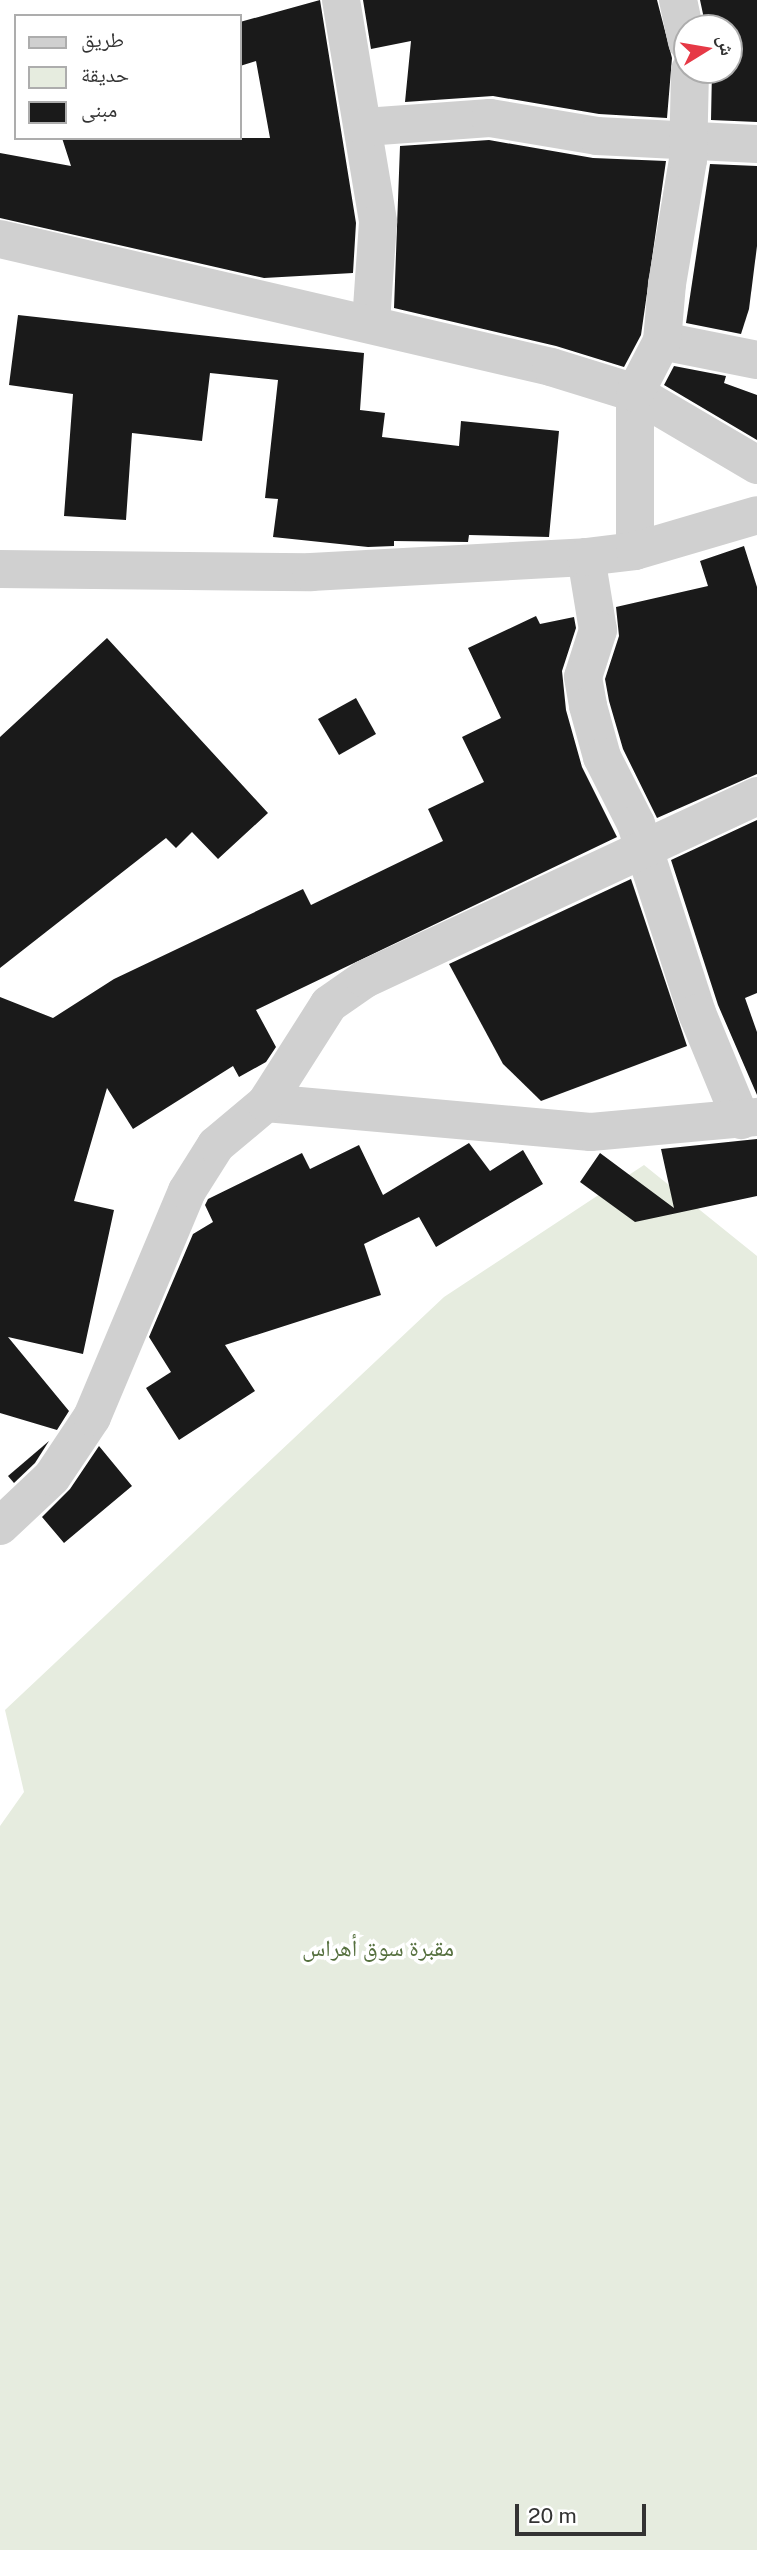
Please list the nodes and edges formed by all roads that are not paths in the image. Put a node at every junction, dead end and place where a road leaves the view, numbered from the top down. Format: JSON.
{"nodes":[{"id":1,"x":341,"y":0,"type":"edge"},
{"id":2,"x":690,"y":84,"type":"edge"},
{"id":3,"x":365,"y":127,"type":"junction"},
{"id":4,"x":690,"y":142,"type":"junction"},
{"id":5,"x":757,"y":144,"type":"edge"},
{"id":6,"x":0,"y":239,"type":"edge"},
{"id":7,"x":371,"y":323,"type":"junction"},
{"id":8,"x":662,"y":341,"type":"junction"},
{"id":9,"x":757,"y":360,"type":"edge"},
{"id":10,"x":635,"y":393,"type":"junction"},
{"id":11,"x":757,"y":465,"type":"edge"},
{"id":12,"x":757,"y":515,"type":"edge"},
{"id":13,"x":635,"y":551,"type":"junction"},
{"id":14,"x":586,"y":557,"type":"junction"},
{"id":15,"x":0,"y":569,"type":"edge"},
{"id":16,"x":757,"y":796,"type":"edge"},
{"id":17,"x":644,"y":849,"type":"junction"},
{"id":18,"x":266,"y":1104,"type":"junction"},
{"id":19,"x":749,"y":1118,"type":"edge"},
{"id":20,"x":0,"y":1526,"type":"edge"}],
"edges":[{"from":1,"to":3,"type":"street"},
{"from":2,"to":4,"type":"street"},
{"from":3,"to":4,"type":"street"},
{"from":3,"to":7,"type":"street"},
{"from":4,"to":5,"type":"street"},
{"from":4,"to":8,"type":"street"},
{"from":6,"to":7,"type":"street"},
{"from":7,"to":10,"type":"street"},
{"from":8,"to":9,"type":"street"},
{"from":8,"to":10,"type":"street"},
{"from":10,"to":11,"type":"street"},
{"from":10,"to":13,"type":"street"},
{"from":12,"to":13,"type":"street"},
{"from":13,"to":14,"type":"street"},
{"from":14,"to":15,"type":"street"},
{"from":14,"to":17,"type":"street"},
{"from":16,"to":17,"type":"street"},
{"from":17,"to":18,"type":"street"},
{"from":17,"to":19,"type":"street"},
{"from":18,"to":19,"type":"street"},
{"from":18,"to":20,"type":"street"}]}
